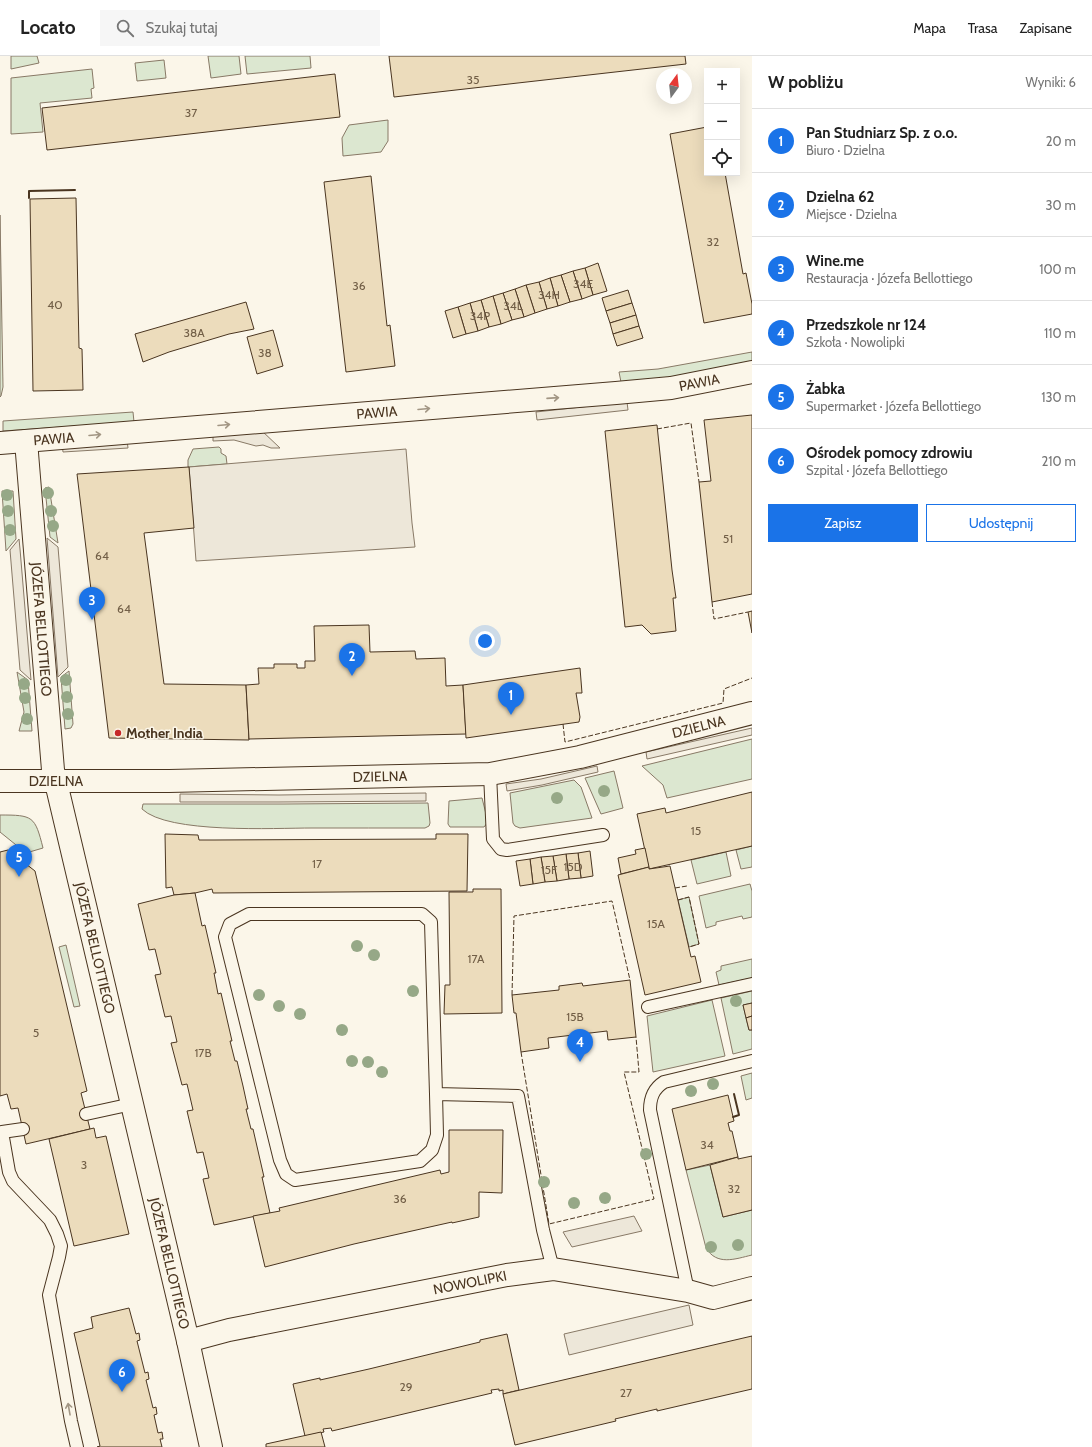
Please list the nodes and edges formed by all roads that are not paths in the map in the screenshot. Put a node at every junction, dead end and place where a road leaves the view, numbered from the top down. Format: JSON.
{"nodes":[{"id":1,"x":752,"y":372,"type":"edge"},
{"id":2,"x":26,"y":441,"type":"junction"},
{"id":3,"x":0,"y":443,"type":"edge"},
{"id":4,"x":752,"y":713,"type":"edge"},
{"id":5,"x":490,"y":774,"type":"junction"},
{"id":6,"x":55,"y":780,"type":"junction"},
{"id":7,"x":0,"y":781,"type":"edge"},
{"id":8,"x":603,"y":835,"type":"dead end"},
{"id":9,"x":752,"y":984,"type":"edge"},
{"id":10,"x":648,"y":1007,"type":"dead end"},
{"id":11,"x":752,"y":1061,"type":"edge"},
{"id":12,"x":436,"y":1094,"type":"junction"},
{"id":13,"x":132,"y":1104,"type":"junction"},
{"id":14,"x":86,"y":1114,"type":"dead end"},
{"id":15,"x":23,"y":1129,"type":"dead end"},
{"id":16,"x":553,"y":1269,"type":"junction"},
{"id":17,"x":752,"y":1288,"type":"edge"},
{"id":18,"x":688,"y":1291,"type":"junction"},
{"id":19,"x":188,"y":1341,"type":"junction"},
{"id":20,"x":77,"y":1447,"type":"edge"},
{"id":21,"x":211,"y":1447,"type":"edge"}],
"edges":[{"from":2,"to":1,"type":"street","name":"PAWIA","one_way":true},
{"from":2,"to":3,"type":"street","name":"PAWIA"},
{"from":2,"to":6,"type":"street","name":"JÓZEFA BELLOTTIEGO"},
{"from":4,"to":5,"type":"street","name":"DZIELNA"},
{"from":5,"to":6,"type":"street","name":"DZIELNA"},
{"from":5,"to":8,"type":"lane"},
{"from":6,"to":7,"type":"street","name":"DZIELNA"},
{"from":6,"to":13,"type":"street","name":"JÓZEFA BELLOTTIEGO"},
{"from":9,"to":10,"type":"lane"},
{"from":11,"to":18,"type":"lane"},
{"from":12,"to":12,"type":"lane"},
{"from":12,"to":16,"type":"lane"},
{"from":13,"to":14,"type":"lane"},
{"from":13,"to":19,"type":"street","name":"JÓZEFA BELLOTTIEGO"},
{"from":20,"to":15,"type":"lane","one_way":true},
{"from":16,"to":18,"type":"street","name":"NOWOLIPKI"},
{"from":16,"to":19,"type":"street","name":"NOWOLIPKI"},
{"from":17,"to":18,"type":"street","name":"NOWOLIPKI"},
{"from":19,"to":21,"type":"street","name":"JÓZEFA BELLOTTIEGO"}]}
